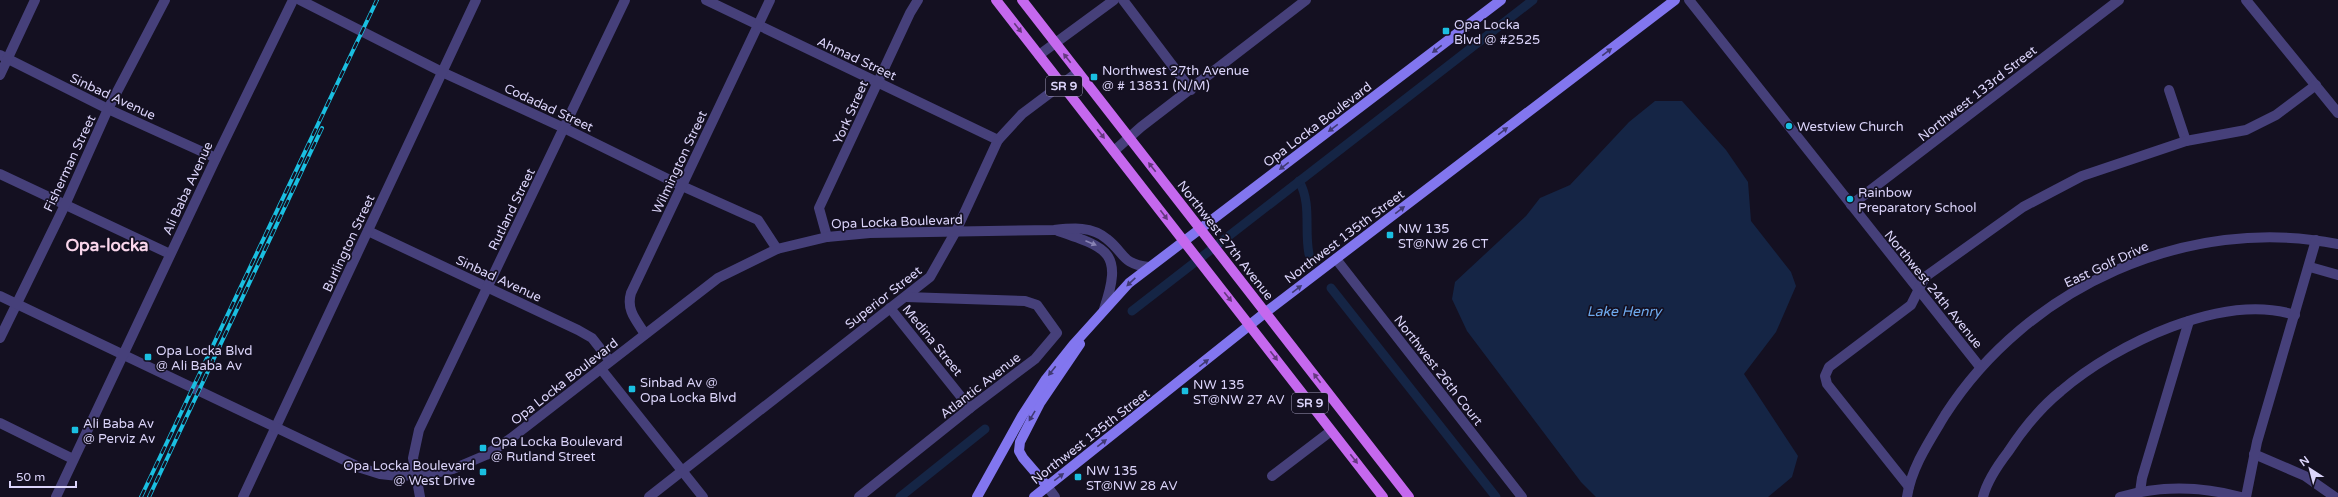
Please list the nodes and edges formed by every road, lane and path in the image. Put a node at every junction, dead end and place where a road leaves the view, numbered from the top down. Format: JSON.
{"nodes":[{"id":1,"x":35,"y":0,"type":"edge"},
{"id":2,"x":165,"y":0,"type":"edge"},
{"id":3,"x":294,"y":0,"type":"edge"},
{"id":4,"x":300,"y":0,"type":"edge"},
{"id":5,"x":476,"y":0,"type":"edge"},
{"id":6,"x":625,"y":0,"type":"edge"},
{"id":7,"x":706,"y":0,"type":"edge"},
{"id":8,"x":770,"y":0,"type":"edge"},
{"id":9,"x":918,"y":0,"type":"edge"},
{"id":10,"x":996,"y":0,"type":"edge"},
{"id":11,"x":1022,"y":0,"type":"edge"},
{"id":12,"x":1114,"y":0,"type":"edge"},
{"id":13,"x":1123,"y":0,"type":"edge"},
{"id":14,"x":1306,"y":0,"type":"edge"},
{"id":15,"x":1501,"y":0,"type":"edge"},
{"id":16,"x":1675,"y":0,"type":"edge"},
{"id":17,"x":1689,"y":0,"type":"edge"},
{"id":18,"x":2119,"y":0,"type":"edge"},
{"id":19,"x":2246,"y":0,"type":"edge"},
{"id":20,"x":757,"y":26,"type":"junction"},
{"id":21,"x":1055,"y":43,"type":"junction"},
{"id":22,"x":1039,"y":55,"type":"junction"},
{"id":23,"x":4,"y":57,"type":"edge"},
{"id":24,"x":442,"y":72,"type":"junction"},
{"id":25,"x":1078,"y":72,"type":"junction"},
{"id":26,"x":0,"y":75,"type":"edge"},
{"id":27,"x":878,"y":82,"type":"junction"},
{"id":28,"x":1062,"y":84,"type":"junction"},
{"id":29,"x":2316,"y":85,"type":"junction"},
{"id":30,"x":1190,"y":90,"type":"junction"},
{"id":31,"x":2169,"y":90,"type":"dead end"},
{"id":32,"x":108,"y":109,"type":"junction"},
{"id":33,"x":2338,"y":113,"type":"edge"},
{"id":34,"x":564,"y":128,"type":"junction"},
{"id":35,"x":1129,"y":138,"type":"junction"},
{"id":36,"x":998,"y":140,"type":"junction"},
{"id":37,"x":2186,"y":141,"type":"junction"},
{"id":38,"x":1114,"y":151,"type":"junction"},
{"id":39,"x":216,"y":158,"type":"junction"},
{"id":40,"x":0,"y":174,"type":"edge"},
{"id":41,"x":682,"y":186,"type":"junction"},
{"id":42,"x":65,"y":205,"type":"junction"},
{"id":43,"x":1851,"y":206,"type":"junction"},
{"id":44,"x":1201,"y":229,"type":"junction"},
{"id":45,"x":1054,"y":230,"type":"junction"},
{"id":46,"x":368,"y":231,"type":"junction"},
{"id":47,"x":956,"y":231,"type":"junction"},
{"id":48,"x":826,"y":237,"type":"junction"},
{"id":49,"x":1183,"y":240,"type":"junction"},
{"id":50,"x":2316,"y":240,"type":"junction"},
{"id":51,"x":2338,"y":244,"type":"edge"},
{"id":52,"x":777,"y":249,"type":"junction"},
{"id":53,"x":170,"y":254,"type":"junction"},
{"id":54,"x":1336,"y":259,"type":"junction"},
{"id":55,"x":1148,"y":267,"type":"junction"},
{"id":56,"x":2310,"y":267,"type":"junction"},
{"id":57,"x":2338,"y":275,"type":"edge"},
{"id":58,"x":487,"y":287,"type":"junction"},
{"id":59,"x":1918,"y":290,"type":"junction"},
{"id":60,"x":0,"y":296,"type":"edge"},
{"id":61,"x":906,"y":298,"type":"junction"},
{"id":62,"x":15,"y":303,"type":"junction"},
{"id":63,"x":890,"y":308,"type":"junction"},
{"id":64,"x":1104,"y":309,"type":"junction"},
{"id":65,"x":1266,"y":312,"type":"junction"},
{"id":66,"x":2295,"y":315,"type":"junction"},
{"id":67,"x":2189,"y":321,"type":"junction"},
{"id":68,"x":1250,"y":326,"type":"junction"},
{"id":69,"x":645,"y":334,"type":"junction"},
{"id":70,"x":1080,"y":336,"type":"junction"},
{"id":71,"x":0,"y":338,"type":"edge"},
{"id":72,"x":123,"y":355,"type":"junction"},
{"id":73,"x":610,"y":361,"type":"junction"},
{"id":74,"x":1980,"y":367,"type":"junction"},
{"id":75,"x":600,"y":369,"type":"junction"},
{"id":76,"x":970,"y":408,"type":"junction"},
{"id":77,"x":0,"y":423,"type":"edge"},
{"id":78,"x":275,"y":428,"type":"junction"},
{"id":79,"x":1332,"y":431,"type":"junction"},
{"id":80,"x":2254,"y":454,"type":"junction"},
{"id":81,"x":73,"y":459,"type":"junction"},
{"id":82,"x":682,"y":470,"type":"junction"},
{"id":83,"x":416,"y":475,"type":"junction"},
{"id":84,"x":1272,"y":476,"type":"dead end"},
{"id":85,"x":1047,"y":486,"type":"junction"},
{"id":86,"x":1908,"y":491,"type":"edge"},
{"id":87,"x":2140,"y":492,"type":"junction"},
{"id":88,"x":56,"y":497,"type":"edge"},
{"id":89,"x":242,"y":497,"type":"edge"},
{"id":90,"x":420,"y":497,"type":"edge"},
{"id":91,"x":649,"y":497,"type":"edge"},
{"id":92,"x":703,"y":497,"type":"edge"},
{"id":93,"x":859,"y":497,"type":"edge"},
{"id":94,"x":977,"y":497,"type":"edge"},
{"id":95,"x":1034,"y":497,"type":"edge"},
{"id":96,"x":1056,"y":497,"type":"edge"},
{"id":97,"x":1383,"y":497,"type":"edge"},
{"id":98,"x":1409,"y":497,"type":"edge"},
{"id":99,"x":1522,"y":497,"type":"edge"},
{"id":100,"x":1898,"y":497,"type":"edge"},
{"id":101,"x":1983,"y":497,"type":"edge"},
{"id":102,"x":2120,"y":497,"type":"edge"},
{"id":103,"x":2241,"y":497,"type":"edge"},
{"id":104,"x":2246,"y":497,"type":"edge"},
{"id":105,"x":2335,"y":497,"type":"edge"}],
"edges":[{"from":1,"to":23,"type":"street"},
{"from":2,"to":32,"type":"street","name":"Fisherman Street"},
{"from":3,"to":39,"type":"street","name":"Ali Baba Avenue"},
{"from":4,"to":24,"type":"street","name":"Codadad Street"},
{"from":5,"to":24,"type":"street","name":"Burlington Street"},
{"from":6,"to":34,"type":"street","name":"Rutland Street"},
{"from":7,"to":20,"type":"street","name":"Ahmad Street"},
{"from":8,"to":20,"type":"street","name":"Wilmington Street"},
{"from":9,"to":27,"type":"street","name":"York Street"},
{"from":10,"to":22,"type":"main road","number":"SR 9","one_way":true},
{"from":11,"to":21,"type":"main road","name":"Northwest 27th Avenue","number":"SR 9"},
{"from":12,"to":21,"type":"street"},
{"from":13,"to":30,"type":"street"},
{"from":14,"to":30,"type":"street"},
{"from":15,"to":44,"type":"main road","name":"Opa Locka Boulevard","one_way":true},
{"from":54,"to":16,"type":"main road","name":"Northwest 135th Street","one_way":true},
{"from":17,"to":43,"type":"street","name":"Northwest 24th Avenue"},
{"from":18,"to":43,"type":"street","name":"Northwest 133rd Street"},
{"from":19,"to":29,"type":"street"},
{"from":20,"to":27,"type":"street","name":"Ahmad Street"},
{"from":20,"to":41,"type":"street","name":"Wilmington Street"},
{"from":21,"to":22,"type":"street"},
{"from":25,"to":21,"type":"main road","name":"Northwest 27th Avenue","number":"SR 9","one_way":true},
{"from":22,"to":28,"type":"main road","number":"SR 9"},
{"from":23,"to":26,"type":"street"},
{"from":23,"to":32,"type":"street","name":"Sinbad Avenue"},
{"from":24,"to":34,"type":"street","name":"Codadad Street"},
{"from":24,"to":46,"type":"street","name":"Burlington Street"},
{"from":25,"to":28,"type":"street","name":"Superior Street"},
{"from":25,"to":35,"type":"main road","name":"Northwest 27th Avenue","number":"SR 9"},
{"from":27,"to":36,"type":"street","name":"Ahmad Street"},
{"from":27,"to":48,"type":"street","name":"York Street"},
{"from":28,"to":36,"type":"street","name":"Superior Street"},
{"from":28,"to":38,"type":"main road","number":"SR 9","one_way":true},
{"from":29,"to":33,"type":"street"},
{"from":29,"to":37,"type":"street"},
{"from":30,"to":35,"type":"street"},
{"from":31,"to":37,"type":"street"},
{"from":32,"to":39,"type":"street","name":"Sinbad Avenue"},
{"from":32,"to":42,"type":"street","name":"Fisherman Street"},
{"from":34,"to":41,"type":"street","name":"Codadad Street"},
{"from":34,"to":58,"type":"street","name":"Rutland Street"},
{"from":35,"to":38,"type":"street"},
{"from":44,"to":35,"type":"main road","name":"Northwest 27th Avenue","number":"SR 9","one_way":true},
{"from":36,"to":47,"type":"street","name":"Superior Street"},
{"from":37,"to":59,"type":"street"},
{"from":38,"to":49,"type":"main road","number":"SR 9","one_way":true},
{"from":39,"to":53,"type":"street","name":"Ali Baba Avenue"},
{"from":40,"to":42,"type":"street"},
{"from":41,"to":52,"type":"street","name":"Codadad Street"},
{"from":41,"to":69,"type":"street","name":"Wilmington Street"},
{"from":42,"to":53,"type":"street"},
{"from":42,"to":62,"type":"street","name":"Fisherman Street"},
{"from":43,"to":59,"type":"street","name":"Northwest 24th Avenue"},
{"from":44,"to":49,"type":"main road","name":"Opa Locka Boulevard"},
{"from":44,"to":65,"type":"main road","name":"Northwest 27th Avenue","number":"SR 9"},
{"from":45,"to":47,"type":"street","name":"Opa Locka Boulevard"},
{"from":45,"to":55,"type":"street","name":"Opa Locka Boulevard"},
{"from":45,"to":64,"type":"street","one_way":true},
{"from":46,"to":58,"type":"street","name":"Sinbad Avenue"},
{"from":46,"to":78,"type":"street","name":"Burlington Street"},
{"from":47,"to":48,"type":"street","name":"Opa Locka Boulevard"},
{"from":47,"to":61,"type":"street","name":"Superior Street"},
{"from":48,"to":52,"type":"street","name":"Opa Locka Boulevard"},
{"from":49,"to":55,"type":"main road","name":"Opa Locka Boulevard"},
{"from":49,"to":68,"type":"main road","number":"SR 9","one_way":true},
{"from":50,"to":51,"type":"street","name":"East Golf Drive"},
{"from":50,"to":56,"type":"street"},
{"from":50,"to":74,"type":"street","name":"East Golf Drive"},
{"from":52,"to":69,"type":"street","name":"Opa Locka Boulevard"},
{"from":53,"to":72,"type":"street","name":"Ali Baba Avenue"},
{"from":65,"to":54,"type":"main road","name":"Northwest 135th Street","one_way":true},
{"from":54,"to":99,"type":"street","name":"Northwest 26th Court"},
{"from":55,"to":64,"type":"main road","name":"Opa Locka Boulevard","one_way":true},
{"from":56,"to":57,"type":"street"},
{"from":56,"to":66,"type":"street"},
{"from":58,"to":73,"type":"street","name":"Sinbad Avenue"},
{"from":58,"to":83,"type":"street","name":"Rutland Street"},
{"from":59,"to":74,"type":"street","name":"Northwest 24th Avenue"},
{"from":59,"to":86,"type":"street"},
{"from":60,"to":62,"type":"street","name":"Opa Locka Boulevard"},
{"from":61,"to":63,"type":"street","name":"Superior Street"},
{"from":61,"to":76,"type":"street","name":"Atlantic Avenue"},
{"from":62,"to":71,"type":"street","name":"Fisherman Street"},
{"from":62,"to":72,"type":"street","name":"Opa Locka Boulevard"},
{"from":63,"to":76,"type":"street","name":"Medina Street"},
{"from":63,"to":82,"type":"street","name":"Superior Street"},
{"from":64,"to":70,"type":"main road","name":"Opa Locka Boulevard"},
{"from":65,"to":68,"type":"main road","name":"Northwest 135th Street"},
{"from":98,"to":65,"type":"main road","name":"Northwest 27th Avenue","number":"SR 9","one_way":true},
{"from":66,"to":67,"type":"street"},
{"from":66,"to":80,"type":"street"},
{"from":67,"to":87,"type":"street"},
{"from":67,"to":101,"type":"street"},
{"from":68,"to":79,"type":"main road","number":"SR 9","one_way":true},
{"from":85,"to":68,"type":"main road","name":"Northwest 135th Street","one_way":true},
{"from":69,"to":73,"type":"street","name":"Opa Locka Boulevard"},
{"from":70,"to":85,"type":"main road","one_way":true},
{"from":70,"to":94,"type":"main road","name":"Opa Locka Boulevard","one_way":true},
{"from":72,"to":78,"type":"street","name":"Opa Locka Boulevard"},
{"from":72,"to":81,"type":"street","name":"Ali Baba Avenue"},
{"from":73,"to":75,"type":"street","name":"Opa Locka Boulevard"},
{"from":74,"to":86,"type":"street","name":"East Golf Drive"},
{"from":75,"to":82,"type":"street"},
{"from":75,"to":83,"type":"street","name":"Opa Locka Boulevard"},
{"from":76,"to":93,"type":"street","name":"Atlantic Avenue"},
{"from":77,"to":81,"type":"street"},
{"from":78,"to":83,"type":"street","name":"Opa Locka Boulevard"},
{"from":78,"to":89,"type":"street","name":"Burlington Street"},
{"from":79,"to":84,"type":"street"},
{"from":79,"to":97,"type":"main road","number":"SR 9","one_way":true},
{"from":80,"to":104,"type":"street"},
{"from":80,"to":105,"type":"street"},
{"from":81,"to":88,"type":"street","name":"Ali Baba Avenue"},
{"from":82,"to":91,"type":"street","name":"Superior Street"},
{"from":82,"to":92,"type":"street"},
{"from":83,"to":90,"type":"street","name":"Rutland Street"},
{"from":85,"to":95,"type":"main road","name":"Northwest 135th Street"},
{"from":85,"to":96,"type":"street"},
{"from":86,"to":100,"type":"street"},
{"from":87,"to":102,"type":"street"},
{"from":87,"to":103,"type":"street"}]}
